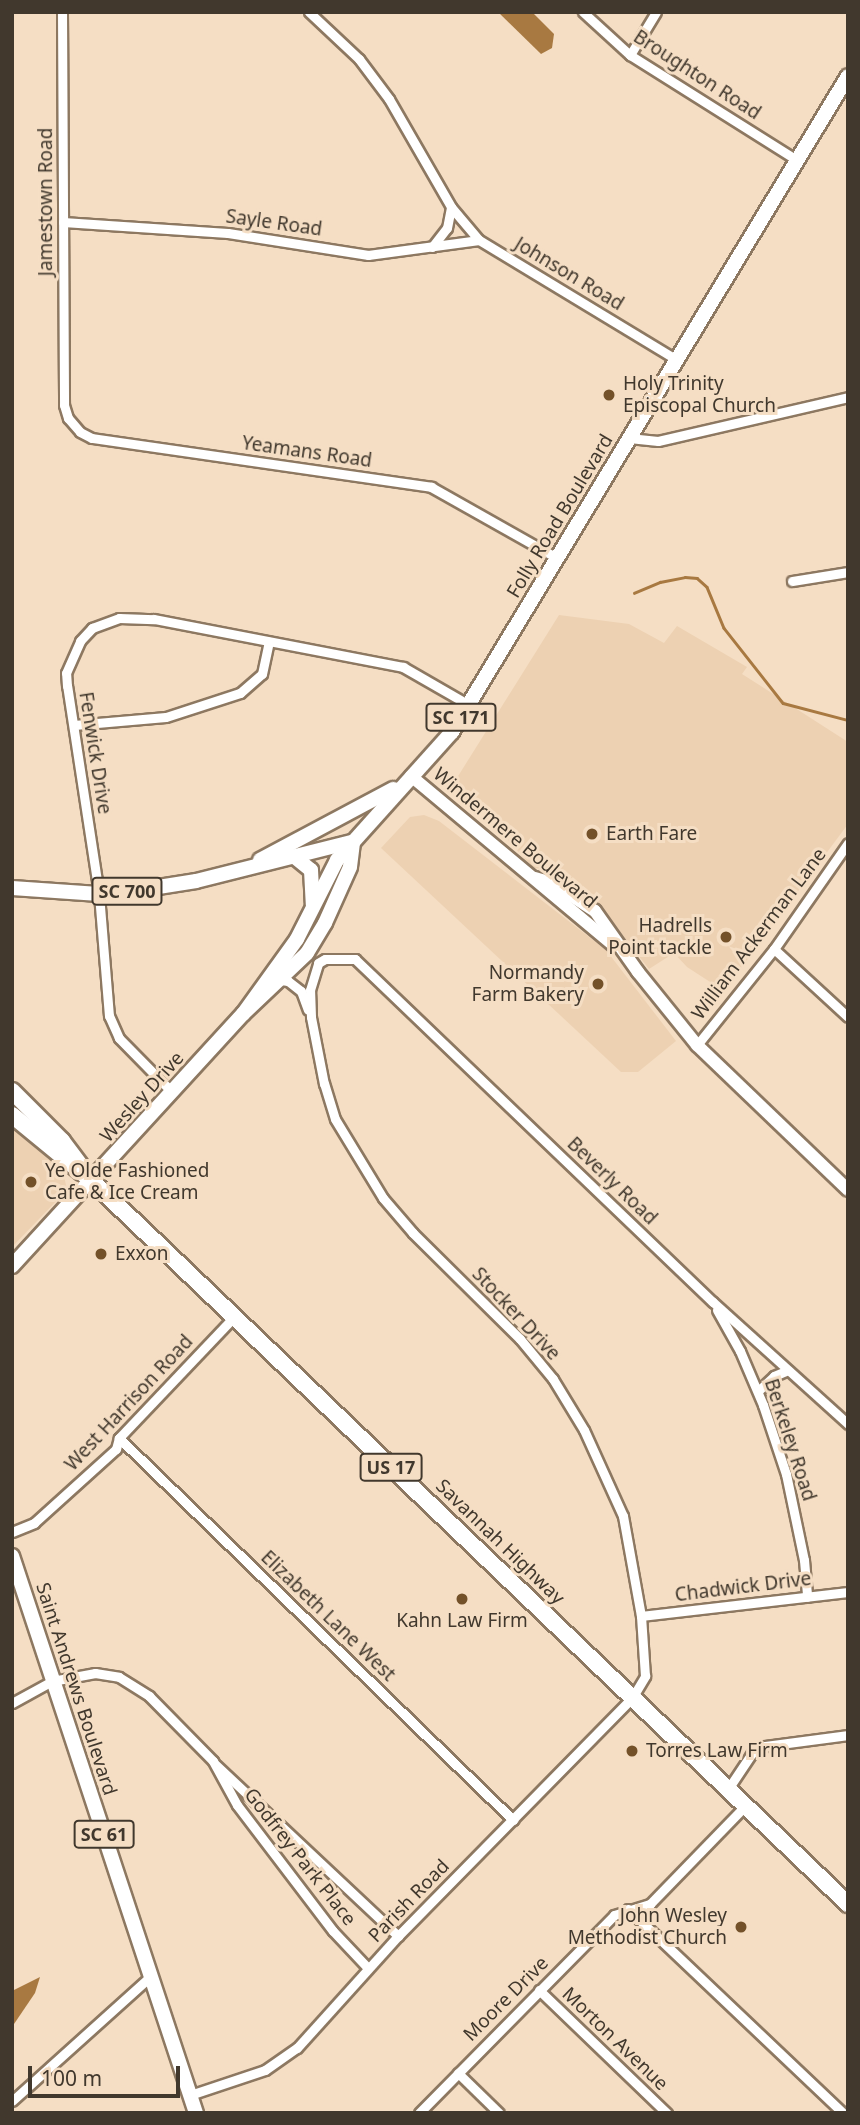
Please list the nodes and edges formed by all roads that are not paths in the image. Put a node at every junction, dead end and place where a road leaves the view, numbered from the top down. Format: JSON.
{"nodes":[{"id":1,"x":62,"y":12,"type":"edge"},
{"id":2,"x":309,"y":12,"type":"edge"},
{"id":3,"x":583,"y":12,"type":"edge"},
{"id":4,"x":656,"y":12,"type":"edge"},
{"id":5,"x":631,"y":55,"type":"junction"},
{"id":6,"x":848,"y":76,"type":"edge"},
{"id":7,"x":798,"y":161,"type":"junction"},
{"id":8,"x":451,"y":207,"type":"junction"},
{"id":9,"x":63,"y":222,"type":"junction"},
{"id":10,"x":479,"y":240,"type":"junction"},
{"id":11,"x":432,"y":247,"type":"junction"},
{"id":12,"x":677,"y":360,"type":"junction"},
{"id":13,"x":63,"y":392,"type":"joint"},
{"id":14,"x":848,"y":397,"type":"edge"},
{"id":15,"x":629,"y":438,"type":"junction"},
{"id":16,"x":557,"y":558,"type":"junction"},
{"id":17,"x":848,"y":572,"type":"edge"},
{"id":18,"x":792,"y":581,"type":"dead end"},
{"id":19,"x":269,"y":642,"type":"junction"},
{"id":20,"x":469,"y":705,"type":"junction"},
{"id":21,"x":74,"y":725,"type":"junction"},
{"id":22,"x":406,"y":781,"type":"junction"},
{"id":23,"x":352,"y":842,"type":"junction"},
{"id":24,"x":846,"y":847,"type":"edge"},
{"id":25,"x":296,"y":858,"type":"junction"},
{"id":26,"x":240,"y":870,"type":"junction"},
{"id":27,"x":535,"y":878,"type":"junction"},
{"id":28,"x":12,"y":888,"type":"edge"},
{"id":29,"x":99,"y":894,"type":"junction"},
{"id":30,"x":312,"y":915,"type":"junction"},
{"id":31,"x":774,"y":949,"type":"junction"},
{"id":32,"x":627,"y":957,"type":"junction"},
{"id":33,"x":355,"y":959,"type":"joint"},
{"id":34,"x":281,"y":980,"type":"junction"},
{"id":35,"x":243,"y":1014,"type":"junction"},
{"id":36,"x":312,"y":1017,"type":"junction"},
{"id":37,"x":848,"y":1017,"type":"edge"},
{"id":38,"x":697,"y":1045,"type":"junction"},
{"id":39,"x":12,"y":1091,"type":"edge"},
{"id":40,"x":172,"y":1092,"type":"junction"},
{"id":41,"x":12,"y":1115,"type":"edge"},
{"id":42,"x":92,"y":1181,"type":"junction"},
{"id":43,"x":848,"y":1190,"type":"edge"},
{"id":44,"x":12,"y":1266,"type":"edge"},
{"id":45,"x":713,"y":1302,"type":"junction"},
{"id":46,"x":234,"y":1317,"type":"junction"},
{"id":47,"x":788,"y":1370,"type":"junction"},
{"id":48,"x":758,"y":1391,"type":"junction"},
{"id":49,"x":848,"y":1424,"type":"edge"},
{"id":50,"x":119,"y":1438,"type":"junction"},
{"id":51,"x":12,"y":1532,"type":"edge"},
{"id":52,"x":12,"y":1556,"type":"edge"},
{"id":53,"x":848,"y":1592,"type":"edge"},
{"id":54,"x":807,"y":1597,"type":"junction"},
{"id":55,"x":641,"y":1616,"type":"junction"},
{"id":56,"x":52,"y":1681,"type":"junction"},
{"id":57,"x":632,"y":1698,"type":"junction"},
{"id":58,"x":12,"y":1703,"type":"edge"},
{"id":59,"x":848,"y":1735,"type":"edge"},
{"id":60,"x":213,"y":1762,"type":"junction"},
{"id":61,"x":728,"y":1789,"type":"junction"},
{"id":62,"x":745,"y":1806,"type":"junction"},
{"id":63,"x":513,"y":1820,"type":"junction"},
{"id":64,"x":848,"y":1905,"type":"edge"},
{"id":65,"x":628,"y":1909,"type":"junction"},
{"id":66,"x":398,"y":1936,"type":"junction"},
{"id":67,"x":368,"y":1968,"type":"junction"},
{"id":68,"x":151,"y":1976,"type":"junction"},
{"id":69,"x":540,"y":1990,"type":"junction"},
{"id":70,"x":458,"y":2073,"type":"junction"},
{"id":71,"x":190,"y":2095,"type":"junction"},
{"id":72,"x":12,"y":2101,"type":"edge"},
{"id":73,"x":196,"y":2113,"type":"edge"},
{"id":74,"x":419,"y":2113,"type":"edge"},
{"id":75,"x":499,"y":2113,"type":"edge"},
{"id":76,"x":667,"y":2113,"type":"edge"},
{"id":77,"x":842,"y":2113,"type":"edge"}],
"edges":[{"from":1,"to":9,"type":"street","name":"Jamestown Road"},
{"from":2,"to":8,"type":"street","name":"Johnson Road"},
{"from":3,"to":5,"type":"street","name":"Broughton Road"},
{"from":4,"to":5,"type":"street"},
{"from":5,"to":7,"type":"street","name":"Broughton Road"},
{"from":6,"to":7,"type":"main road","name":"Folly Road Boulevard","number":"SC 171"},
{"from":7,"to":12,"type":"main road","name":"Folly Road Boulevard","number":"SC 171"},
{"from":8,"to":10,"type":"street","name":"Johnson Road"},
{"from":8,"to":11,"type":"street"},
{"from":9,"to":11,"type":"street","name":"Sayle Road"},
{"from":9,"to":13,"type":"street","name":"Jamestown Road"},
{"from":10,"to":11,"type":"street","name":"Sayle Road"},
{"from":10,"to":12,"type":"street","name":"Johnson Road"},
{"from":12,"to":15,"type":"main road","name":"Folly Road Boulevard","number":"SC 171"},
{"from":13,"to":16,"type":"street","name":"Yeamans Road"},
{"from":14,"to":15,"type":"street"},
{"from":15,"to":16,"type":"main road","name":"Folly Road Boulevard","number":"SC 171"},
{"from":16,"to":20,"type":"main road","name":"Folly Road Boulevard","number":"SC 171"},
{"from":17,"to":18,"type":"street"},
{"from":19,"to":20,"type":"street","name":"Fenwick Drive"},
{"from":19,"to":21,"type":"street"},
{"from":19,"to":21,"type":"street","name":"Fenwick Drive"},
{"from":20,"to":22,"type":"main road","name":"Folly Road Boulevard","number":"SC 171"},
{"from":21,"to":29,"type":"street","name":"Fenwick Drive"},
{"from":22,"to":23,"type":"main road","name":"Folly Road Boulevard","number":"SC 171"},
{"from":22,"to":26,"type":"main road","name":"Folly Road Boulevard","number":"SC 700"},
{"from":22,"to":27,"type":"street","name":"Windermere Boulevard"},
{"from":23,"to":25,"type":"main road","name":"Folly Road Boulevard","number":"SC 700"},
{"from":23,"to":30,"type":"main road","name":"Wesley Drive"},
{"from":23,"to":34,"type":"main road","name":"Wesley Drive"},
{"from":24,"to":31,"type":"street","name":"William Ackerman Lane"},
{"from":25,"to":26,"type":"main road","name":"Folly Road Boulevard","number":"SC 700"},
{"from":25,"to":30,"type":"main road"},
{"from":26,"to":29,"type":"main road","name":"Folly Road Boulevard","number":"SC 700"},
{"from":27,"to":32,"type":"street","name":"Windermere Boulevard"},
{"from":27,"to":32,"type":"street","name":"Windermere Boulevard"},
{"from":28,"to":29,"type":"main road","name":"Folly Road Boulevard","number":"SC 700"},
{"from":29,"to":40,"type":"street","name":"Fenwick Drive"},
{"from":30,"to":35,"type":"main road","name":"Wesley Drive"},
{"from":31,"to":37,"type":"street"},
{"from":31,"to":38,"type":"street","name":"William Ackerman Lane"},
{"from":32,"to":38,"type":"street","name":"Windermere Boulevard"},
{"from":33,"to":36,"type":"street","name":"Stocker Drive"},
{"from":33,"to":45,"type":"street","name":"Beverly Road"},
{"from":34,"to":35,"type":"main road","name":"Wesley Drive"},
{"from":34,"to":36,"type":"street","name":"Stocker Drive"},
{"from":35,"to":40,"type":"main road","name":"Wesley Drive"},
{"from":36,"to":55,"type":"street","name":"Stocker Drive"},
{"from":38,"to":43,"type":"street","name":"Windermere Boulevard"},
{"from":39,"to":42,"type":"highway","name":"Savannah Highway","number":"US 17"},
{"from":40,"to":42,"type":"main road","name":"Wesley Drive"},
{"from":41,"to":42,"type":"highway","name":"Savannah Highway","number":"US 17"},
{"from":42,"to":44,"type":"main road","name":"Wesley Drive"},
{"from":42,"to":46,"type":"highway","name":"Savannah Highway","number":"US 17"},
{"from":45,"to":47,"type":"street","name":"Beverly Road"},
{"from":45,"to":48,"type":"street","name":"Berkeley Road"},
{"from":46,"to":50,"type":"street","name":"West Harrison Road"},
{"from":46,"to":57,"type":"highway","name":"Savannah Highway","number":"US 17"},
{"from":47,"to":48,"type":"street"},
{"from":47,"to":49,"type":"street","name":"Beverly Road"},
{"from":48,"to":54,"type":"street","name":"Berkeley Road"},
{"from":50,"to":51,"type":"street","name":"West Harrison Road"},
{"from":50,"to":63,"type":"street","name":"Elizabeth Lane West"},
{"from":52,"to":56,"type":"main road","name":"Saint Andrews Boulevard","number":"SC 61"},
{"from":53,"to":54,"type":"street","name":"Chadwick Drive"},
{"from":54,"to":55,"type":"street","name":"Chadwick Drive"},
{"from":55,"to":57,"type":"street","name":"Stocker Drive"},
{"from":56,"to":58,"type":"street","name":"Godfrey Park Place"},
{"from":56,"to":60,"type":"street","name":"Godfrey Park Place"},
{"from":56,"to":68,"type":"main road","name":"Saint Andrews Boulevard","number":"SC 61"},
{"from":57,"to":61,"type":"highway","name":"Savannah Highway","number":"US 17"},
{"from":57,"to":63,"type":"street","name":"Parish Road"},
{"from":59,"to":61,"type":"street"},
{"from":60,"to":66,"type":"street","name":"Godfrey Park Place"},
{"from":60,"to":67,"type":"street","name":"Godfrey Park Place"},
{"from":61,"to":62,"type":"highway","name":"Savannah Highway","number":"US 17"},
{"from":62,"to":64,"type":"highway","name":"Savannah Highway","number":"US 17"},
{"from":62,"to":65,"type":"street","name":"Moore Drive"},
{"from":63,"to":66,"type":"street","name":"Parish Road"},
{"from":65,"to":69,"type":"street","name":"Moore Drive"},
{"from":65,"to":77,"type":"street"},
{"from":66,"to":67,"type":"street","name":"Parish Road"},
{"from":67,"to":71,"type":"street","name":"Parish Road"},
{"from":68,"to":71,"type":"main road","name":"Saint Andrews Boulevard","number":"SC 61"},
{"from":68,"to":72,"type":"street"},
{"from":69,"to":70,"type":"street","name":"Moore Drive"},
{"from":69,"to":76,"type":"street","name":"Morton Avenue"},
{"from":70,"to":74,"type":"street","name":"Moore Drive"},
{"from":70,"to":75,"type":"street"},
{"from":71,"to":73,"type":"main road","name":"Saint Andrews Boulevard","number":"SC 61"}]}
